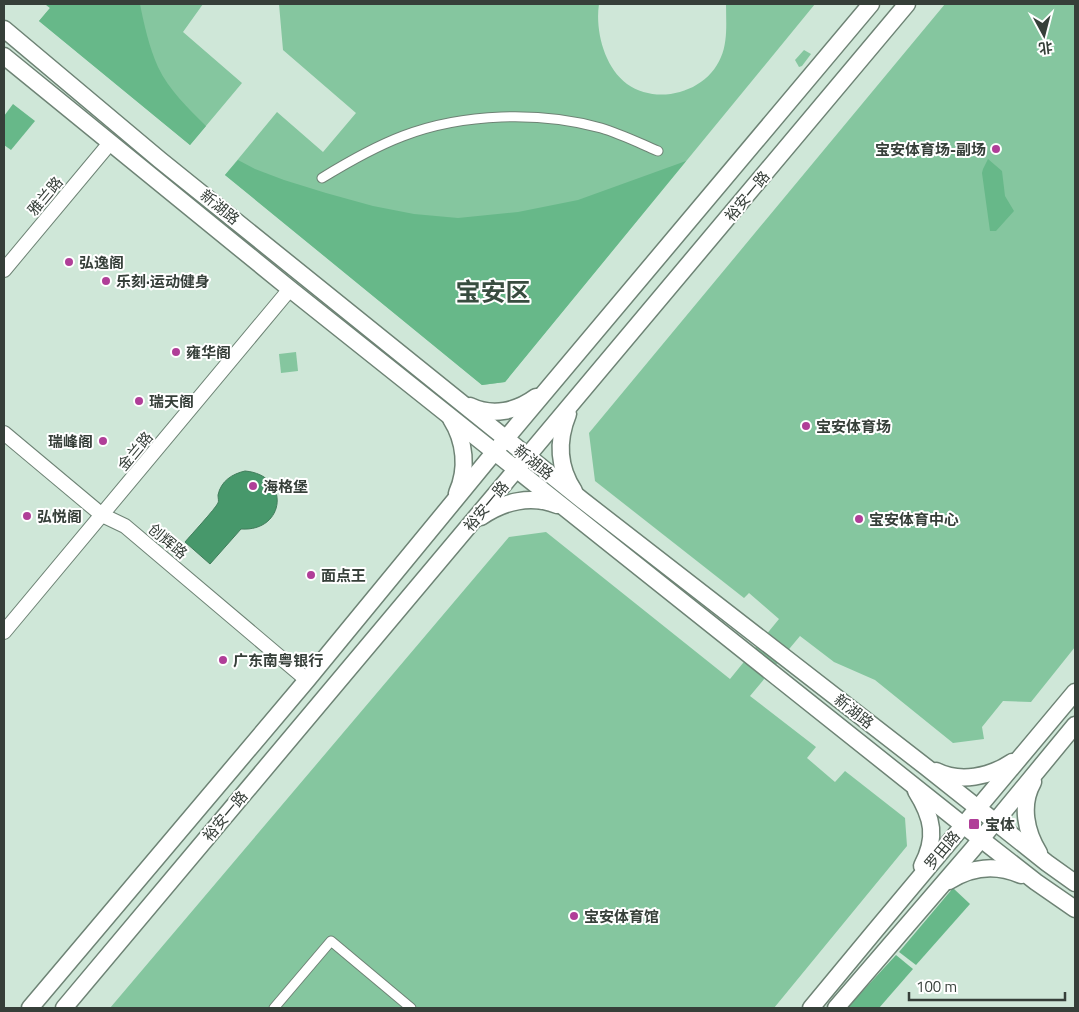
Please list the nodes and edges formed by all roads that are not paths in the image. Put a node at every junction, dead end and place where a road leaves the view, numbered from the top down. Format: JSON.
{"nodes":[{"id":1,"x":872,"y":4,"type":"edge"},
{"id":2,"x":907,"y":4,"type":"edge"},
{"id":3,"x":4,"y":29,"type":"edge"},
{"id":4,"x":4,"y":56,"type":"edge"},
{"id":5,"x":110,"y":143,"type":"junction"},
{"id":6,"x":658,"y":151,"type":"dead end"},
{"id":7,"x":322,"y":178,"type":"dead end"},
{"id":8,"x":245,"y":228,"type":"junction"},
{"id":9,"x":231,"y":242,"type":"junction"},
{"id":10,"x":4,"y":270,"type":"edge"},
{"id":11,"x":290,"y":289,"type":"junction"},
{"id":12,"x":552,"y":385,"type":"junction"},
{"id":13,"x":457,"y":400,"type":"junction"},
{"id":14,"x":572,"y":405,"type":"junction"},
{"id":15,"x":447,"y":413,"type":"junction"},
{"id":16,"x":4,"y":434,"type":"edge"},
{"id":17,"x":506,"y":439,"type":"junction"},
{"id":18,"x":495,"y":452,"type":"junction"},
{"id":19,"x":528,"y":456,"type":"junction"},
{"id":20,"x":517,"y":470,"type":"junction"},
{"id":21,"x":577,"y":507,"type":"junction"},
{"id":22,"x":446,"y":510,"type":"junction"},
{"id":23,"x":102,"y":515,"type":"junction"},
{"id":24,"x":612,"y":524,"type":"junction"},
{"id":25,"x":469,"y":525,"type":"junction"},
{"id":26,"x":601,"y":536,"type":"junction"},
{"id":27,"x":4,"y":632,"type":"edge"},
{"id":28,"x":308,"y":680,"type":"junction"},
{"id":29,"x":1075,"y":692,"type":"edge"},
{"id":30,"x":1075,"y":725,"type":"edge"},
{"id":31,"x":1024,"y":754,"type":"junction"},
{"id":32,"x":926,"y":767,"type":"junction"},
{"id":33,"x":1039,"y":769,"type":"junction"},
{"id":34,"x":909,"y":781,"type":"junction"},
{"id":35,"x":977,"y":808,"type":"junction"},
{"id":36,"x":995,"y":822,"type":"junction"},
{"id":37,"x":963,"y":825,"type":"junction"},
{"id":38,"x":981,"y":838,"type":"junction"},
{"id":39,"x":1047,"y":863,"type":"junction"},
{"id":40,"x":1036,"y":882,"type":"junction"},
{"id":41,"x":1075,"y":883,"type":"edge"},
{"id":42,"x":913,"y":884,"type":"junction"},
{"id":43,"x":940,"y":886,"type":"junction"},
{"id":44,"x":1075,"y":909,"type":"edge"},
{"id":45,"x":30,"y":1008,"type":"edge"},
{"id":46,"x":64,"y":1008,"type":"edge"},
{"id":47,"x":274,"y":1008,"type":"edge"},
{"id":48,"x":411,"y":1008,"type":"edge"},
{"id":49,"x":811,"y":1008,"type":"edge"},
{"id":50,"x":836,"y":1008,"type":"edge"}],
"edges":[{"from":1,"to":12,"type":"main road","name":"裕安一路"},
{"from":2,"to":14,"type":"main road","name":"裕安一路"},
{"from":3,"to":8,"type":"main road","name":"新湖路"},
{"from":4,"to":5,"type":"main road","name":"新湖路"},
{"from":5,"to":9,"type":"main road","name":"新湖路"},
{"from":5,"to":10,"type":"street","name":"雅兰路"},
{"from":6,"to":7,"type":"street"},
{"from":8,"to":9,"type":"main road"},
{"from":8,"to":13,"type":"main road","name":"新湖路"},
{"from":9,"to":11,"type":"main road","name":"新湖路"},
{"from":11,"to":15,"type":"main road","name":"新湖路"},
{"from":11,"to":23,"type":"street","name":"金兰路"},
{"from":12,"to":13,"type":"main road"},
{"from":12,"to":17,"type":"main road","name":"裕安一路"},
{"from":13,"to":17,"type":"main road","name":"新湖路"},
{"from":14,"to":19,"type":"main road","name":"裕安一路"},
{"from":14,"to":21,"type":"main road"},
{"from":15,"to":18,"type":"main road","name":"新湖路"},
{"from":15,"to":22,"type":"main road"},
{"from":16,"to":23,"type":"street","name":"创辉路"},
{"from":17,"to":18,"type":"main road","name":"裕安一路"},
{"from":17,"to":19,"type":"main road","name":"新湖路"},
{"from":18,"to":20,"type":"main road","name":"新湖路"},
{"from":18,"to":22,"type":"main road","name":"裕安一路"},
{"from":19,"to":20,"type":"main road","name":"裕安一路"},
{"from":19,"to":21,"type":"main road","name":"新湖路"},
{"from":20,"to":21,"type":"main road","name":"新湖路"},
{"from":20,"to":25,"type":"main road","name":"裕安一路"},
{"from":21,"to":24,"type":"main road","name":"新湖路"},
{"from":21,"to":25,"type":"main road"},
{"from":21,"to":26,"type":"main road","name":"新湖路"},
{"from":22,"to":28,"type":"main road","name":"裕安一路"},
{"from":23,"to":27,"type":"street","name":"金兰路"},
{"from":23,"to":28,"type":"street","name":"创辉路"},
{"from":24,"to":26,"type":"main road"},
{"from":24,"to":32,"type":"main road","name":"新湖路"},
{"from":25,"to":46,"type":"main road","name":"裕安一路"},
{"from":26,"to":34,"type":"main road","name":"新湖路"},
{"from":28,"to":45,"type":"main road","name":"裕安一路"},
{"from":29,"to":31,"type":"main road","name":"罗田路"},
{"from":30,"to":33,"type":"main road","name":"罗田路"},
{"from":31,"to":32,"type":"main road"},
{"from":31,"to":35,"type":"main road","name":"罗田路"},
{"from":32,"to":35,"type":"main road","name":"新湖路"},
{"from":33,"to":36,"type":"main road","name":"罗田路"},
{"from":33,"to":39,"type":"main road"},
{"from":34,"to":37,"type":"main road","name":"新湖路"},
{"from":34,"to":42,"type":"main road"},
{"from":35,"to":36,"type":"main road","name":"新湖路"},
{"from":35,"to":37,"type":"main road","name":"罗田路"},
{"from":36,"to":38,"type":"main road","name":"罗田路"},
{"from":36,"to":39,"type":"main road","name":"新湖路"},
{"from":37,"to":38,"type":"main road","name":"新湖路"},
{"from":37,"to":42,"type":"main road","name":"罗田路"},
{"from":38,"to":40,"type":"main road","name":"新湖路"},
{"from":38,"to":43,"type":"main road","name":"罗田路"},
{"from":39,"to":41,"type":"main road","name":"新湖路"},
{"from":40,"to":43,"type":"main road"},
{"from":40,"to":44,"type":"main road","name":"新湖路"},
{"from":42,"to":49,"type":"main road","name":"罗田路"},
{"from":43,"to":50,"type":"main road","name":"罗田路"},
{"from":47,"to":48,"type":"street"}]}
